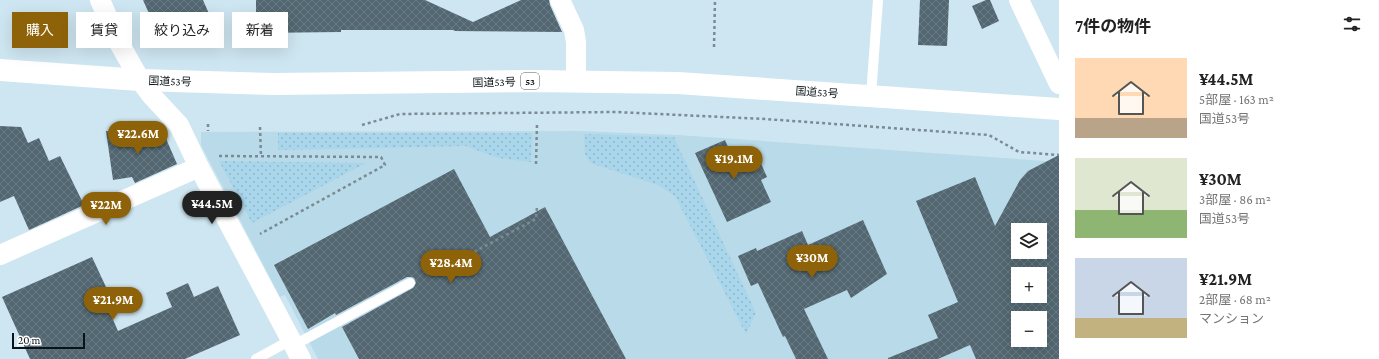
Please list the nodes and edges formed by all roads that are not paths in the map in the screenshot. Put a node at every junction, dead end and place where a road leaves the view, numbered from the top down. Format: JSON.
{"nodes":[{"id":1,"x":100,"y":0,"type":"edge"},
{"id":2,"x":560,"y":0,"type":"edge"},
{"id":3,"x":878,"y":0,"type":"edge"},
{"id":4,"x":1019,"y":0,"type":"edge"},
{"id":5,"x":0,"y":70,"type":"edge"},
{"id":6,"x":140,"y":80,"type":"junction"},
{"id":7,"x":576,"y":82,"type":"junction"},
{"id":8,"x":1059,"y":84,"type":"edge"},
{"id":9,"x":871,"y":96,"type":"junction"},
{"id":10,"x":1059,"y":109,"type":"edge"},
{"id":11,"x":206,"y":162,"type":"junction"},
{"id":12,"x":0,"y":255,"type":"edge"},
{"id":13,"x":410,"y":283,"type":"dead end"},
{"id":14,"x":296,"y":348,"type":"edge"},
{"id":15,"x":256,"y":359,"type":"edge"}],
"edges":[{"from":1,"to":6,"type":"street"},
{"from":2,"to":7,"type":"street"},
{"from":3,"to":9,"type":"lane"},
{"from":4,"to":8,"type":"street"},
{"from":5,"to":6,"type":"highway","name":"国道53号","number":"53"},
{"from":6,"to":7,"type":"highway","name":"国道53号","number":"53"},
{"from":6,"to":11,"type":"street"},
{"from":7,"to":9,"type":"highway","name":"国道53号","number":"53"},
{"from":9,"to":10,"type":"highway","name":"国道53号","number":"53"},
{"from":11,"to":12,"type":"street"},
{"from":11,"to":14,"type":"street"},
{"from":13,"to":14,"type":"lane"},
{"from":14,"to":15,"type":"lane"}]}
